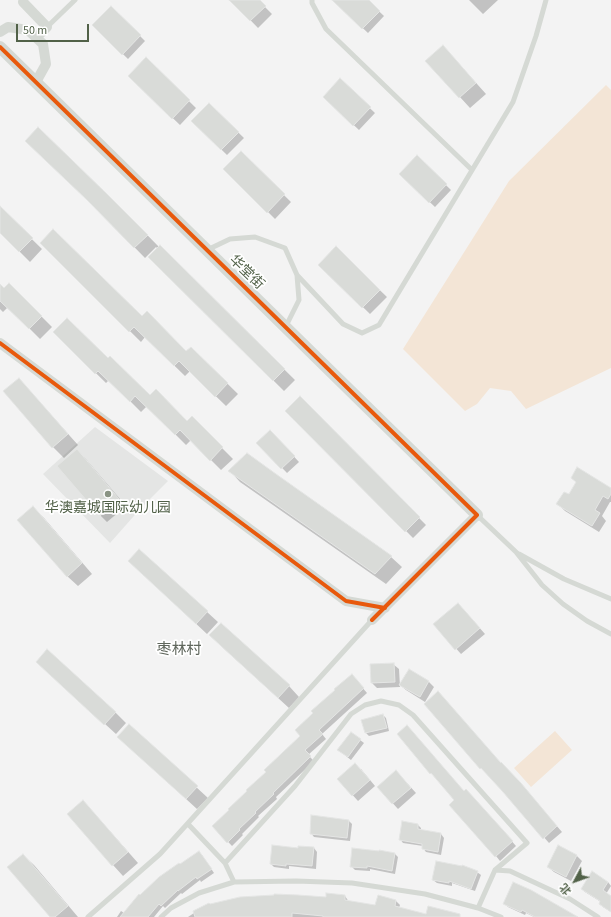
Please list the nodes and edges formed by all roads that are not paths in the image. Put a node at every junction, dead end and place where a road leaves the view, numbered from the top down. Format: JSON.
{"nodes":[{"id":1,"x":75,"y":0,"type":"edge"},
{"id":2,"x":312,"y":0,"type":"edge"},
{"id":3,"x":546,"y":0,"type":"edge"},
{"id":4,"x":23,"y":2,"type":"dead end"},
{"id":5,"x":47,"y":27,"type":"junction"},
{"id":6,"x":0,"y":32,"type":"edge"},
{"id":7,"x":36,"y":38,"type":"junction"},
{"id":8,"x":0,"y":47,"type":"edge"},
{"id":9,"x":36,"y":82,"type":"junction"},
{"id":10,"x":472,"y":170,"type":"junction"},
{"id":11,"x":207,"y":250,"type":"junction"},
{"id":12,"x":297,"y":275,"type":"junction"},
{"id":13,"x":286,"y":327,"type":"junction"},
{"id":14,"x":0,"y":343,"type":"edge"},
{"id":15,"x":477,"y":515,"type":"junction"},
{"id":16,"x":516,"y":552,"type":"junction"},
{"id":17,"x":611,"y":599,"type":"edge"},
{"id":18,"x":385,"y":608,"type":"junction"},
{"id":19,"x":372,"y":620,"type":"joint"},
{"id":20,"x":611,"y":634,"type":"edge"},
{"id":21,"x":188,"y":824,"type":"junction"},
{"id":22,"x":225,"y":863,"type":"junction"},
{"id":23,"x":495,"y":870,"type":"junction"},
{"id":24,"x":234,"y":882,"type":"junction"},
{"id":25,"x":478,"y":908,"type":"junction"},
{"id":26,"x":88,"y":917,"type":"edge"},
{"id":27,"x":161,"y":917,"type":"edge"},
{"id":28,"x":501,"y":917,"type":"edge"},
{"id":29,"x":598,"y":917,"type":"edge"}],
"edges":[{"from":1,"to":5,"type":"lane"},
{"from":2,"to":10,"type":"lane"},
{"from":3,"to":10,"type":"lane"},
{"from":4,"to":5,"type":"street"},
{"from":5,"to":7,"type":"street"},
{"from":6,"to":7,"type":"street"},
{"from":7,"to":9,"type":"street"},
{"from":8,"to":9,"type":"street","name":"华堂街"},
{"from":9,"to":11,"type":"street","name":"华堂街"},
{"from":10,"to":12,"type":"lane"},
{"from":11,"to":12,"type":"lane"},
{"from":11,"to":13,"type":"street","name":"华堂街"},
{"from":12,"to":13,"type":"lane"},
{"from":13,"to":15,"type":"street","name":"华堂街"},
{"from":14,"to":18,"type":"street"},
{"from":15,"to":16,"type":"lane"},
{"from":15,"to":18,"type":"street"},
{"from":16,"to":17,"type":"lane"},
{"from":16,"to":20,"type":"lane"},
{"from":18,"to":19,"type":"street"},
{"from":19,"to":21,"type":"lane"},
{"from":21,"to":22,"type":"lane"},
{"from":21,"to":26,"type":"lane"},
{"from":22,"to":23,"type":"lane"},
{"from":22,"to":24,"type":"lane"},
{"from":23,"to":25,"type":"lane"},
{"from":23,"to":29,"type":"lane"},
{"from":24,"to":25,"type":"lane"},
{"from":24,"to":27,"type":"lane"},
{"from":25,"to":28,"type":"lane"}]}
